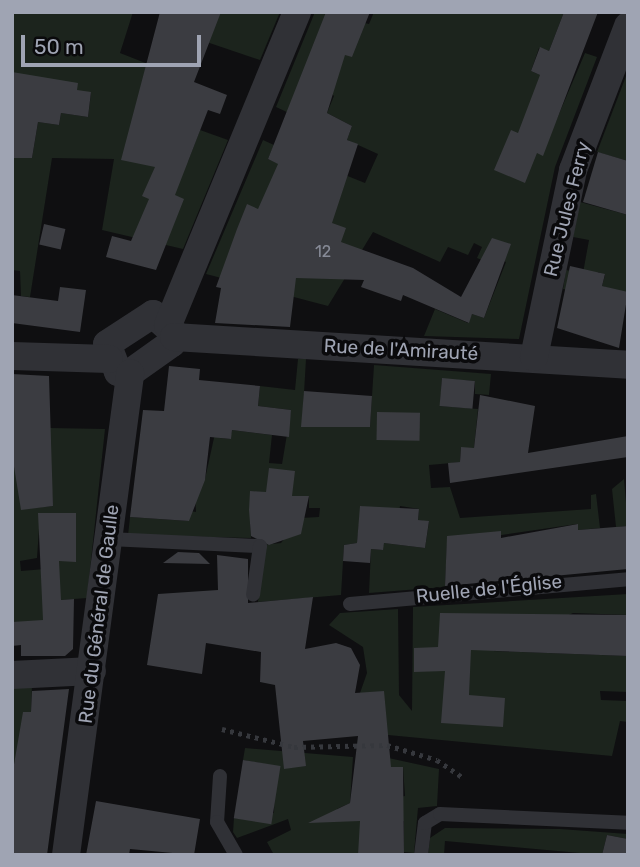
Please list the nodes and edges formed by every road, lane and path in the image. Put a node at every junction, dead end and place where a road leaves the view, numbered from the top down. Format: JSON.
{"nodes":[{"id":1,"x":297,"y":12,"type":"edge"},
{"id":2,"x":628,"y":26,"type":"edge"},
{"id":3,"x":171,"y":331,"type":"junction"},
{"id":4,"x":12,"y":356,"type":"edge"},
{"id":5,"x":534,"y":357,"type":"junction"},
{"id":6,"x":628,"y":365,"type":"edge"},
{"id":7,"x":120,"y":366,"type":"junction"},
{"id":8,"x":109,"y":538,"type":"junction"},
{"id":9,"x":628,"y":579,"type":"edge"},
{"id":10,"x":253,"y":595,"type":"dead end"},
{"id":11,"x":350,"y":604,"type":"dead end"},
{"id":12,"x":92,"y":671,"type":"junction"},
{"id":13,"x":12,"y":675,"type":"edge"},
{"id":14,"x":222,"y":729,"type":"dead end"},
{"id":15,"x":220,"y":776,"type":"dead end"},
{"id":16,"x":462,"y":777,"type":"dead end"},
{"id":17,"x":628,"y":823,"type":"edge"},
{"id":18,"x":66,"y":855,"type":"edge"},
{"id":19,"x":236,"y":855,"type":"edge"},
{"id":20,"x":421,"y":855,"type":"edge"}],
"edges":[{"from":1,"to":3,"type":"street"},
{"from":2,"to":5,"type":"street","name":"Rue Jules Ferry"},
{"from":3,"to":5,"type":"street","name":"Rue de l'Amirauté"},
{"from":3,"to":7,"type":"street"},
{"from":3,"to":7,"type":"street","name":"Rue du Général de Gaulle"},
{"from":4,"to":7,"type":"street"},
{"from":5,"to":6,"type":"street","name":"Rue de l'Amirauté"},
{"from":7,"to":8,"type":"street","name":"Rue du Général de Gaulle"},
{"from":8,"to":10,"type":"lane"},
{"from":8,"to":12,"type":"street","name":"Rue du Général de Gaulle"},
{"from":9,"to":11,"type":"lane","name":"Ruelle de l'Église"},
{"from":12,"to":13,"type":"street"},
{"from":12,"to":18,"type":"street","name":"Rue du Général de Gaulle"},
{"from":14,"to":16,"type":"path"},
{"from":15,"to":19,"type":"lane"},
{"from":17,"to":20,"type":"lane"}]}
